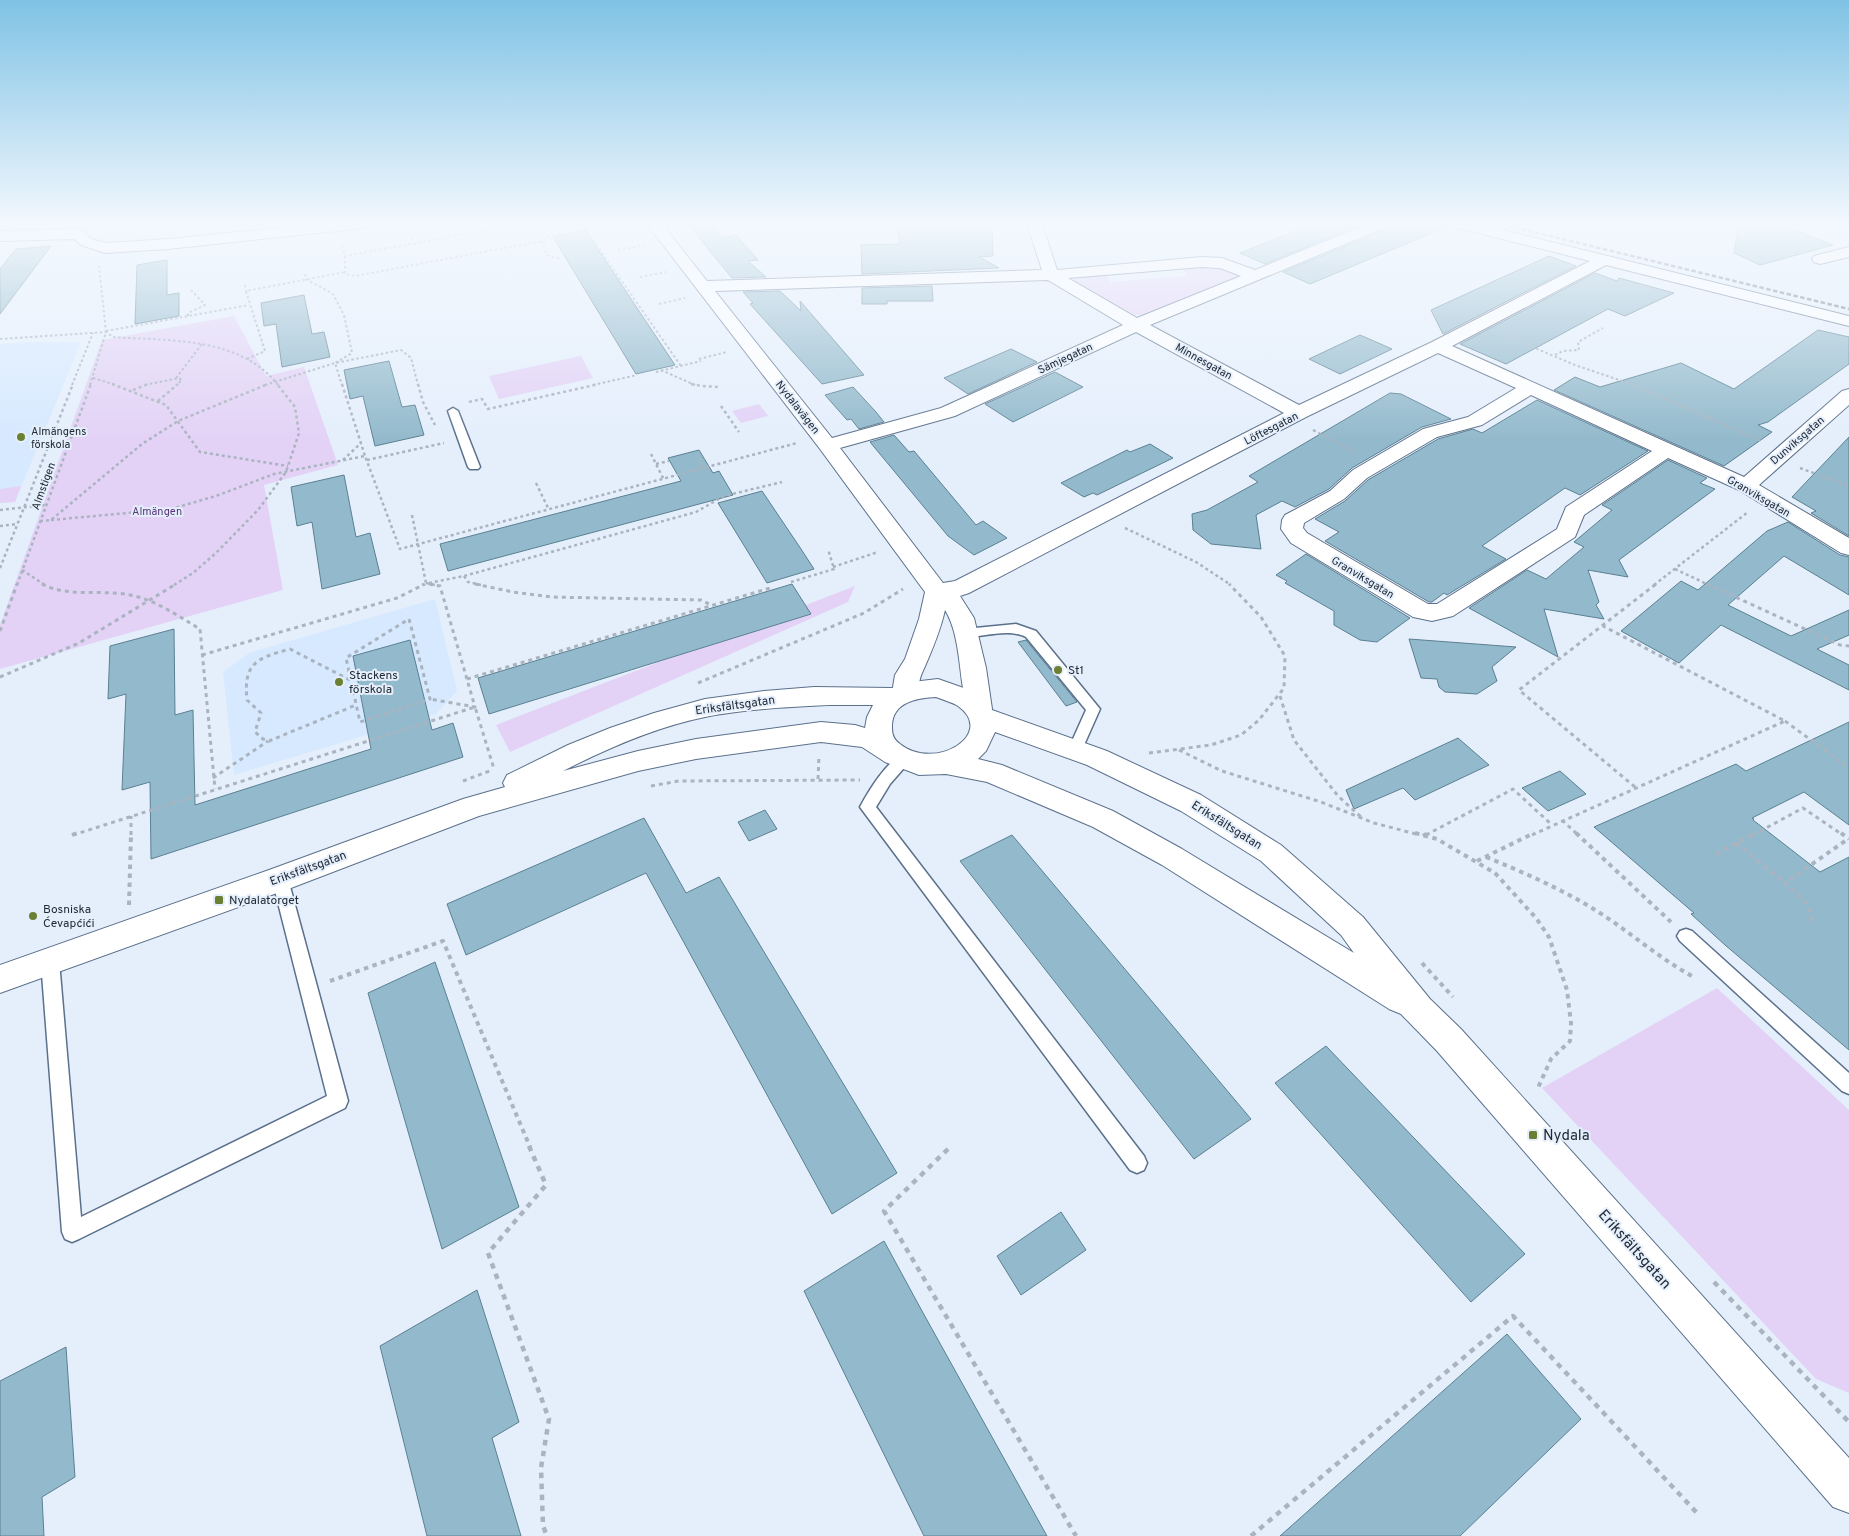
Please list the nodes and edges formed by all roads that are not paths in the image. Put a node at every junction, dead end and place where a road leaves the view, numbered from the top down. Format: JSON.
{"nodes":[{"id":1,"x":699,"y":296,"type":"edge"},
{"id":2,"x":1086,"y":296,"type":"edge"},
{"id":3,"x":1207,"y":296,"type":"edge"},
{"id":4,"x":1534,"y":296,"type":"edge"},
{"id":5,"x":1747,"y":296,"type":"edge"},
{"id":6,"x":1849,"y":321,"type":"edge"},
{"id":7,"x":1136,"y":325,"type":"junction"},
{"id":8,"x":1438,"y":346,"type":"junction"},
{"id":9,"x":1530,"y":388,"type":"junction"},
{"id":10,"x":1849,"y":395,"type":"edge"},
{"id":11,"x":453,"y":411,"type":"dead end"},
{"id":12,"x":1295,"y":416,"type":"junction"},
{"id":13,"x":827,"y":445,"type":"junction"},
{"id":14,"x":1667,"y":450,"type":"junction"},
{"id":15,"x":474,"y":467,"type":"dead end"},
{"id":16,"x":1746,"y":486,"type":"junction"},
{"id":17,"x":1849,"y":548,"type":"edge"},
{"id":18,"x":937,"y":592,"type":"junction"},
{"id":19,"x":965,"y":633,"type":"junction"},
{"id":20,"x":901,"y":695,"type":"junction"},
{"id":21,"x":981,"y":713,"type":"junction"},
{"id":22,"x":1075,"y":750,"type":"junction"},
{"id":23,"x":897,"y":756,"type":"junction"},
{"id":24,"x":948,"y":764,"type":"junction"},
{"id":25,"x":465,"y":795,"type":"junction"},
{"id":26,"x":280,"y":879,"type":"junction"},
{"id":27,"x":1686,"y":936,"type":"road end"},
{"id":28,"x":50,"y":961,"type":"junction"},
{"id":29,"x":0,"y":979,"type":"edge"},
{"id":30,"x":1418,"y":1010,"type":"junction"},
{"id":31,"x":1849,"y":1085,"type":"edge"},
{"id":32,"x":1137,"y":1163,"type":"dead end"},
{"id":33,"x":1849,"y":1491,"type":"edge"}],
"edges":[{"from":1,"to":13,"type":"street","name":"Nydalavägen"},
{"from":2,"to":7,"type":"street","name":"Minnesgatan"},
{"from":3,"to":7,"type":"street","name":"Sämjegatan"},
{"from":4,"to":8,"type":"street","name":"Löftesgatan"},
{"from":5,"to":6,"type":"street"},
{"from":7,"to":12,"type":"street","name":"Minnesgatan"},
{"from":7,"to":13,"type":"street","name":"Sämjegatan"},
{"from":8,"to":9,"type":"street","name":"Granviksgatan"},
{"from":8,"to":12,"type":"street","name":"Löftesgatan"},
{"from":9,"to":14,"type":"street","name":"Granviksgatan"},
{"from":9,"to":14,"type":"street","name":"Granviksgatan"},
{"from":10,"to":16,"type":"street","name":"Dunviksgatan"},
{"from":11,"to":15,"type":"lane"},
{"from":12,"to":18,"type":"street","name":"Löftesgatan"},
{"from":13,"to":18,"type":"street","name":"Nydalavägen"},
{"from":14,"to":16,"type":"street","name":"Granviksgatan"},
{"from":16,"to":17,"type":"street","name":"Granviksgatan"},
{"from":18,"to":19,"type":"street","name":"Nydalavägen"},
{"from":18,"to":20,"type":"street"},
{"from":19,"to":21,"type":"street","name":"Nydalavägen"},
{"from":19,"to":22,"type":"lane"},
{"from":20,"to":21,"type":"street"},
{"from":20,"to":23,"type":"street"},
{"from":20,"to":25,"type":"street","name":"Eriksfältsgatan"},
{"from":21,"to":22,"type":"street","name":"Eriksfältsgatan"},
{"from":21,"to":24,"type":"street"},
{"from":22,"to":30,"type":"street","name":"Eriksfältsgatan"},
{"from":23,"to":24,"type":"street"},
{"from":23,"to":25,"type":"street","name":"Eriksfältsgatan"},
{"from":23,"to":32,"type":"lane"},
{"from":24,"to":30,"type":"street","name":"Eriksfältsgatan"},
{"from":25,"to":26,"type":"street","name":"Eriksfältsgatan"},
{"from":26,"to":28,"type":"street","name":"Eriksfältsgatan"},
{"from":26,"to":28,"type":"lane"},
{"from":27,"to":31,"type":"lane"},
{"from":28,"to":29,"type":"street","name":"Eriksfältsgatan"},
{"from":30,"to":33,"type":"street","name":"Eriksfältsgatan"}]}
